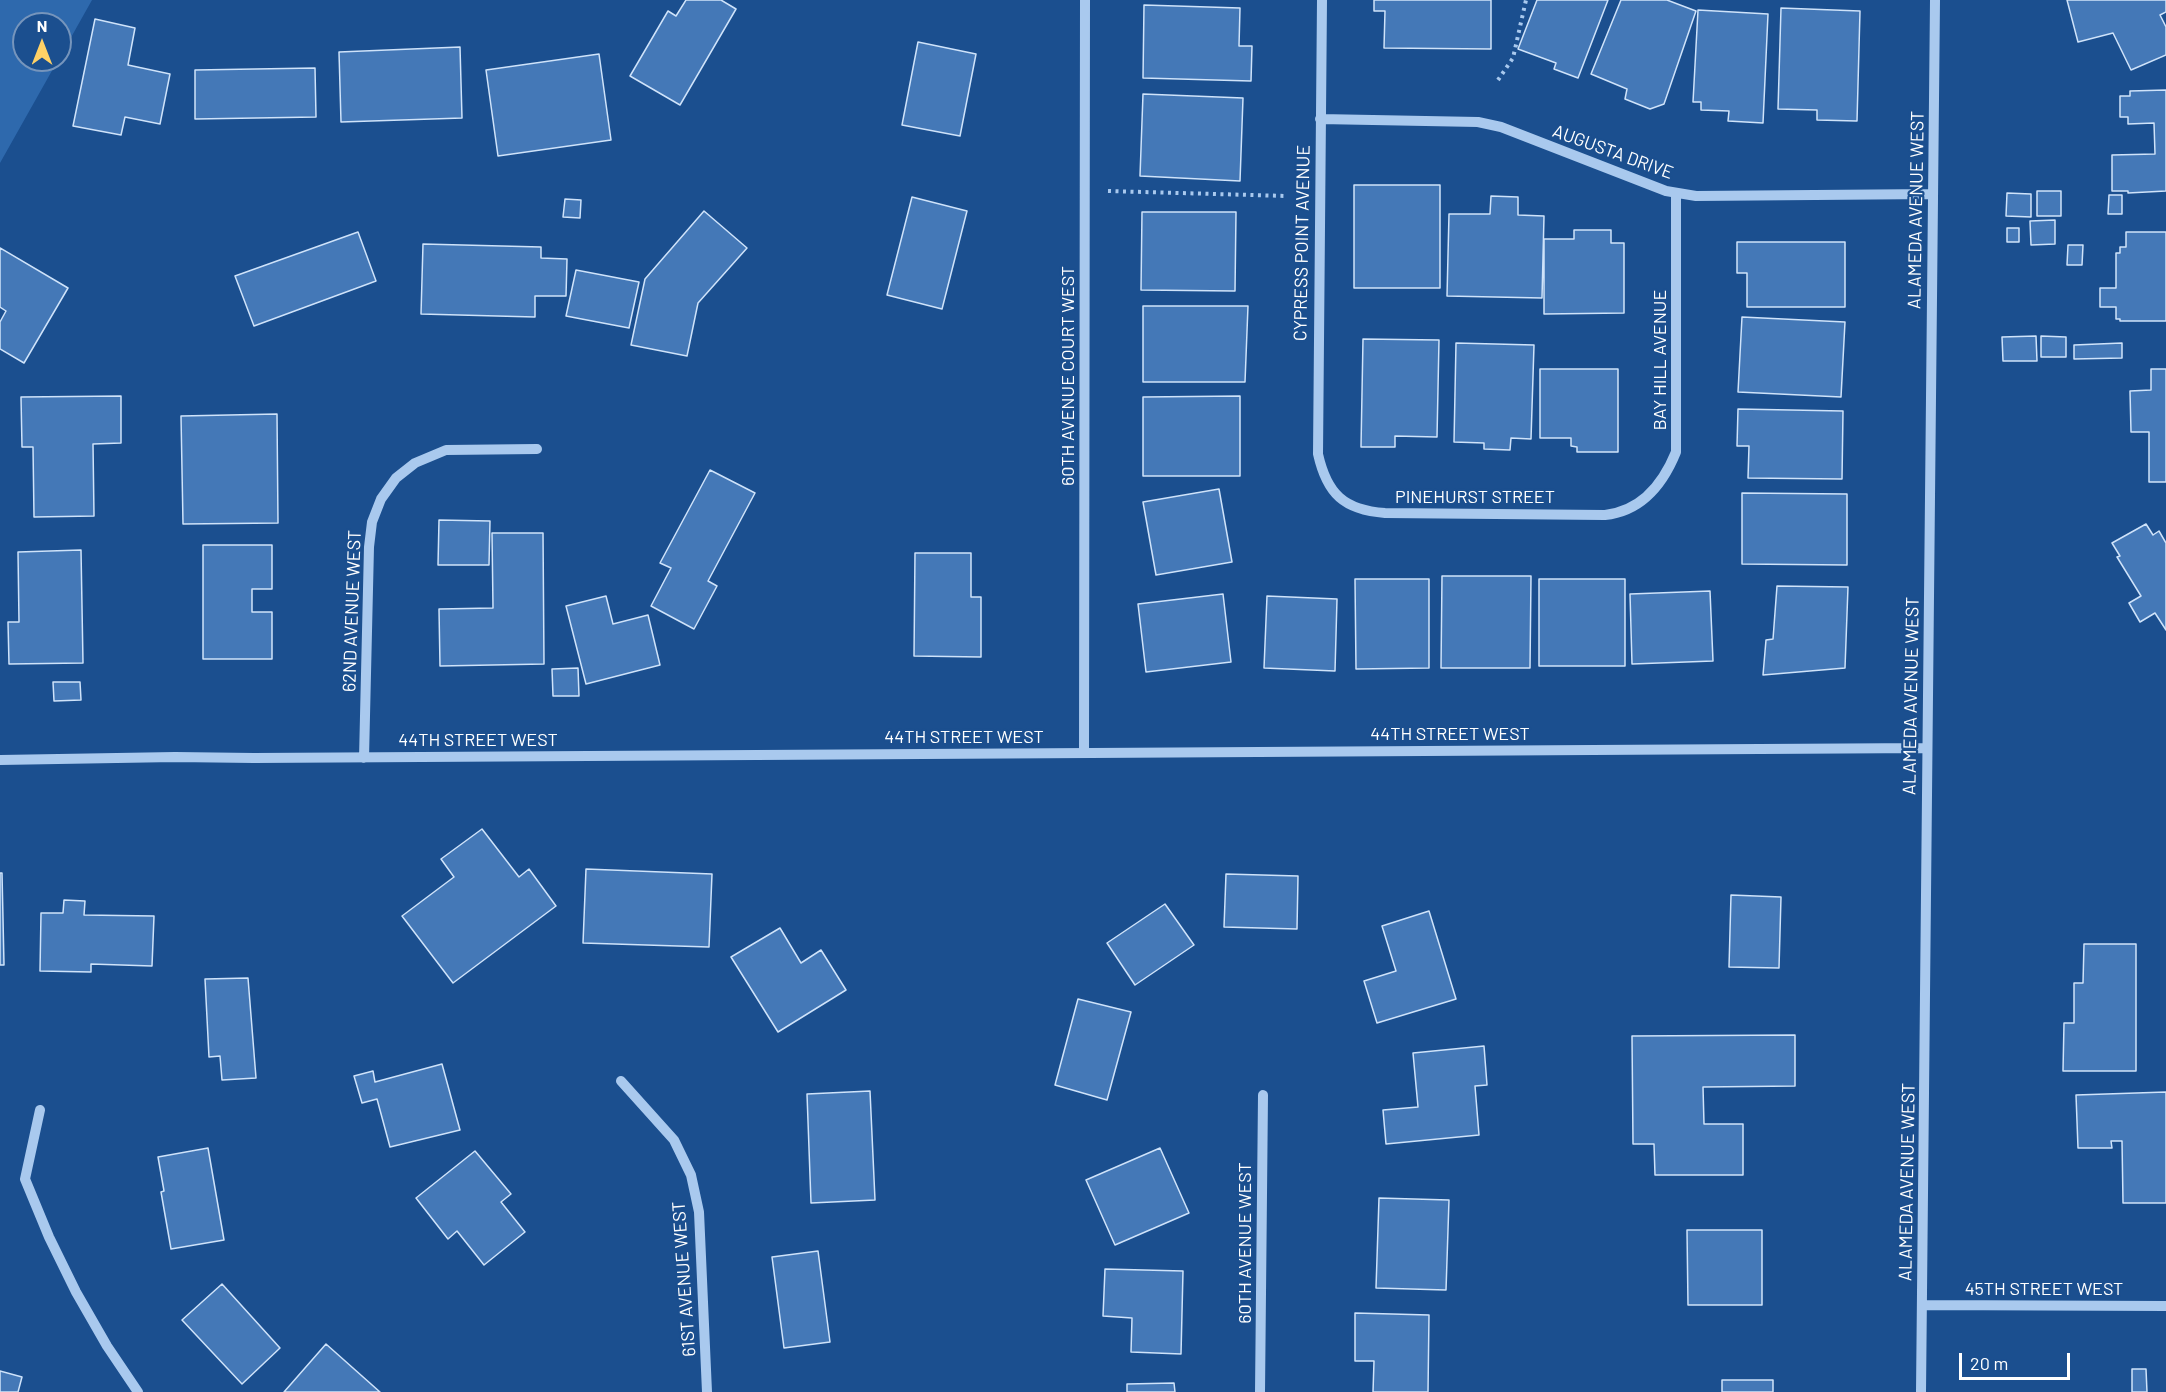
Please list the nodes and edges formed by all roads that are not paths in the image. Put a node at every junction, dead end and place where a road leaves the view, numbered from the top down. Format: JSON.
{"nodes":[{"id":1,"x":1085,"y":0,"type":"edge"},
{"id":2,"x":1322,"y":0,"type":"edge"},
{"id":3,"x":1935,"y":0,"type":"edge"},
{"id":4,"x":1320,"y":119,"type":"junction"},
{"id":5,"x":1677,"y":193,"type":"junction"},
{"id":6,"x":1933,"y":194,"type":"junction"},
{"id":7,"x":537,"y":449,"type":"dead end"},
{"id":8,"x":1328,"y":484,"type":"joint"},
{"id":9,"x":1630,"y":508,"type":"joint"},
{"id":10,"x":1927,"y":748,"type":"junction"},
{"id":11,"x":1084,"y":753,"type":"junction"},
{"id":12,"x":364,"y":758,"type":"junction"},
{"id":13,"x":0,"y":760,"type":"edge"},
{"id":14,"x":621,"y":1081,"type":"dead end"},
{"id":15,"x":1263,"y":1095,"type":"dead end"},
{"id":16,"x":40,"y":1110,"type":"dead end"},
{"id":17,"x":1922,"y":1305,"type":"junction"},
{"id":18,"x":2166,"y":1306,"type":"edge"},
{"id":19,"x":138,"y":1392,"type":"edge"},
{"id":20,"x":706,"y":1392,"type":"edge"},
{"id":21,"x":1260,"y":1392,"type":"edge"},
{"id":22,"x":1921,"y":1392,"type":"edge"}],
"edges":[{"from":1,"to":11,"type":"street","name":"60TH AVENUE COURT WEST"},
{"from":2,"to":4,"type":"street","name":"CYPRESS POINT AVENUE"},
{"from":3,"to":6,"type":"street","name":"ALAMEDA AVENUE WEST"},
{"from":4,"to":5,"type":"street","name":"AUGUSTA DRIVE"},
{"from":4,"to":8,"type":"street","name":"CYPRESS POINT AVENUE"},
{"from":5,"to":6,"type":"street","name":"AUGUSTA DRIVE"},
{"from":5,"to":9,"type":"street","name":"BAY HILL AVENUE"},
{"from":6,"to":10,"type":"street","name":"ALAMEDA AVENUE WEST"},
{"from":7,"to":12,"type":"street","name":"62ND AVENUE WEST"},
{"from":8,"to":9,"type":"street","name":"PINEHURST STREET"},
{"from":10,"to":11,"type":"street","name":"44TH STREET WEST"},
{"from":10,"to":17,"type":"street","name":"ALAMEDA AVENUE WEST"},
{"from":11,"to":12,"type":"street","name":"44TH STREET WEST"},
{"from":12,"to":13,"type":"street","name":"44TH STREET WEST"},
{"from":14,"to":20,"type":"street","name":"61ST AVENUE WEST"},
{"from":15,"to":21,"type":"street","name":"60TH AVENUE WEST"},
{"from":16,"to":19,"type":"street"},
{"from":17,"to":18,"type":"street","name":"45TH STREET WEST"},
{"from":17,"to":22,"type":"street","name":"ALAMEDA AVENUE WEST"}]}
